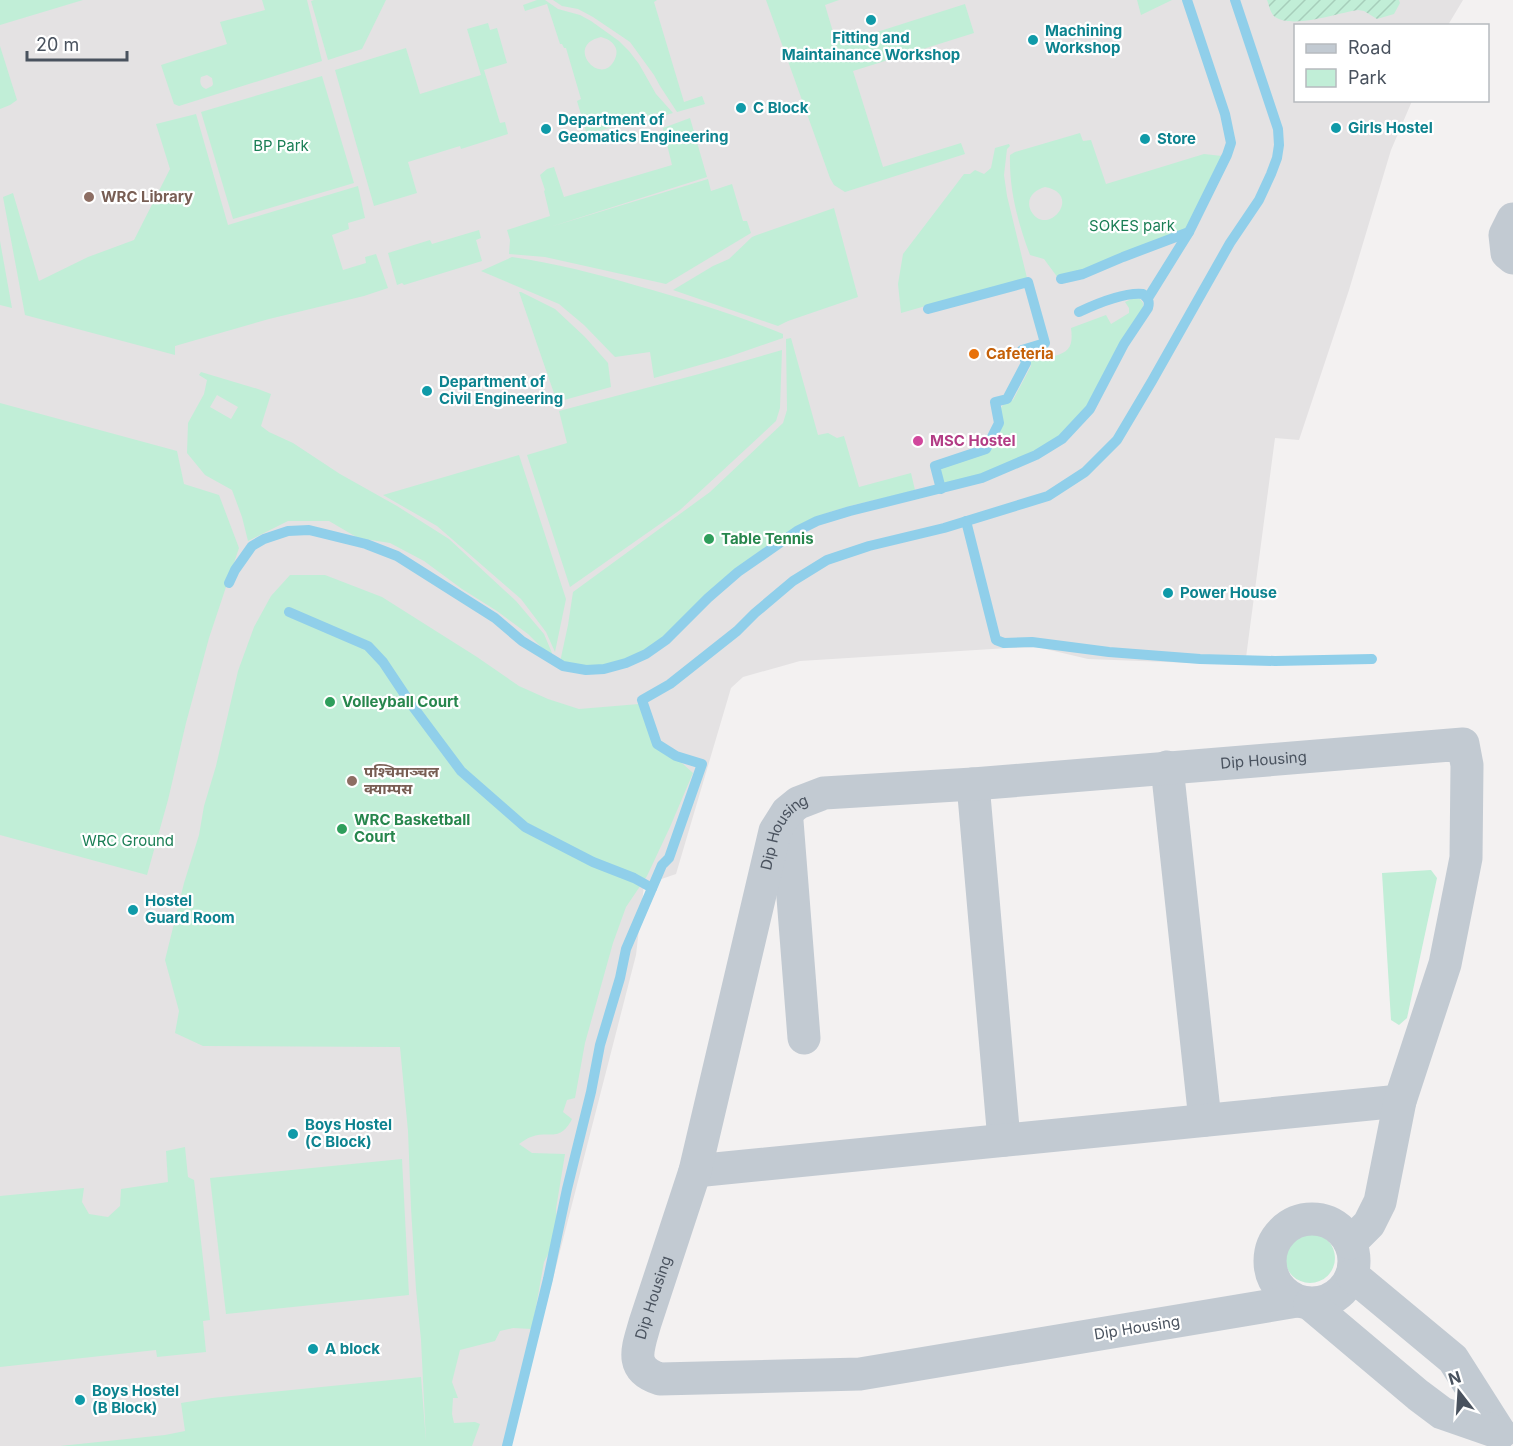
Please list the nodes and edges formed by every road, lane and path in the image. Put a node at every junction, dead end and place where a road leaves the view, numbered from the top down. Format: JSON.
{"nodes":[{"id":1,"x":1513,"y":219,"type":"edge"},
{"id":2,"x":1513,"y":258,"type":"edge"},
{"id":3,"x":1167,"y":767,"type":"junction"},
{"id":4,"x":973,"y":784,"type":"junction"},
{"id":5,"x":787,"y":812,"type":"junction"},
{"id":6,"x":804,"y":1038,"type":"dead end"},
{"id":7,"x":1400,"y":1101,"type":"junction"},
{"id":8,"x":1205,"y":1120,"type":"junction"},
{"id":9,"x":1004,"y":1140,"type":"junction"},
{"id":10,"x":695,"y":1171,"type":"junction"},
{"id":11,"x":1350,"y":1243,"type":"junction"},
{"id":12,"x":1352,"y":1275,"type":"junction"},
{"id":13,"x":1304,"y":1302,"type":"junction"},
{"id":14,"x":1506,"y":1431,"type":"edge"},
{"id":15,"x":1459,"y":1446,"type":"edge"}],
"edges":[{"from":1,"to":2,"type":"street"},
{"from":3,"to":4,"type":"street","name":"Dip Housing"},
{"from":3,"to":7,"type":"street","name":"Dip Housing"},
{"from":3,"to":8,"type":"street"},
{"from":4,"to":5,"type":"street","name":"Dip Housing"},
{"from":4,"to":9,"type":"street"},
{"from":5,"to":6,"type":"street"},
{"from":5,"to":10,"type":"street","name":"Dip Housing"},
{"from":7,"to":8,"type":"street"},
{"from":7,"to":11,"type":"street","name":"Dip Housing"},
{"from":8,"to":9,"type":"street"},
{"from":9,"to":10,"type":"street"},
{"from":10,"to":13,"type":"street","name":"Dip Housing"},
{"from":11,"to":12,"type":"street"},
{"from":11,"to":13,"type":"street"},
{"from":12,"to":13,"type":"street"},
{"from":12,"to":14,"type":"street"},
{"from":13,"to":14,"type":"street"},
{"from":14,"to":15,"type":"street"}]}
